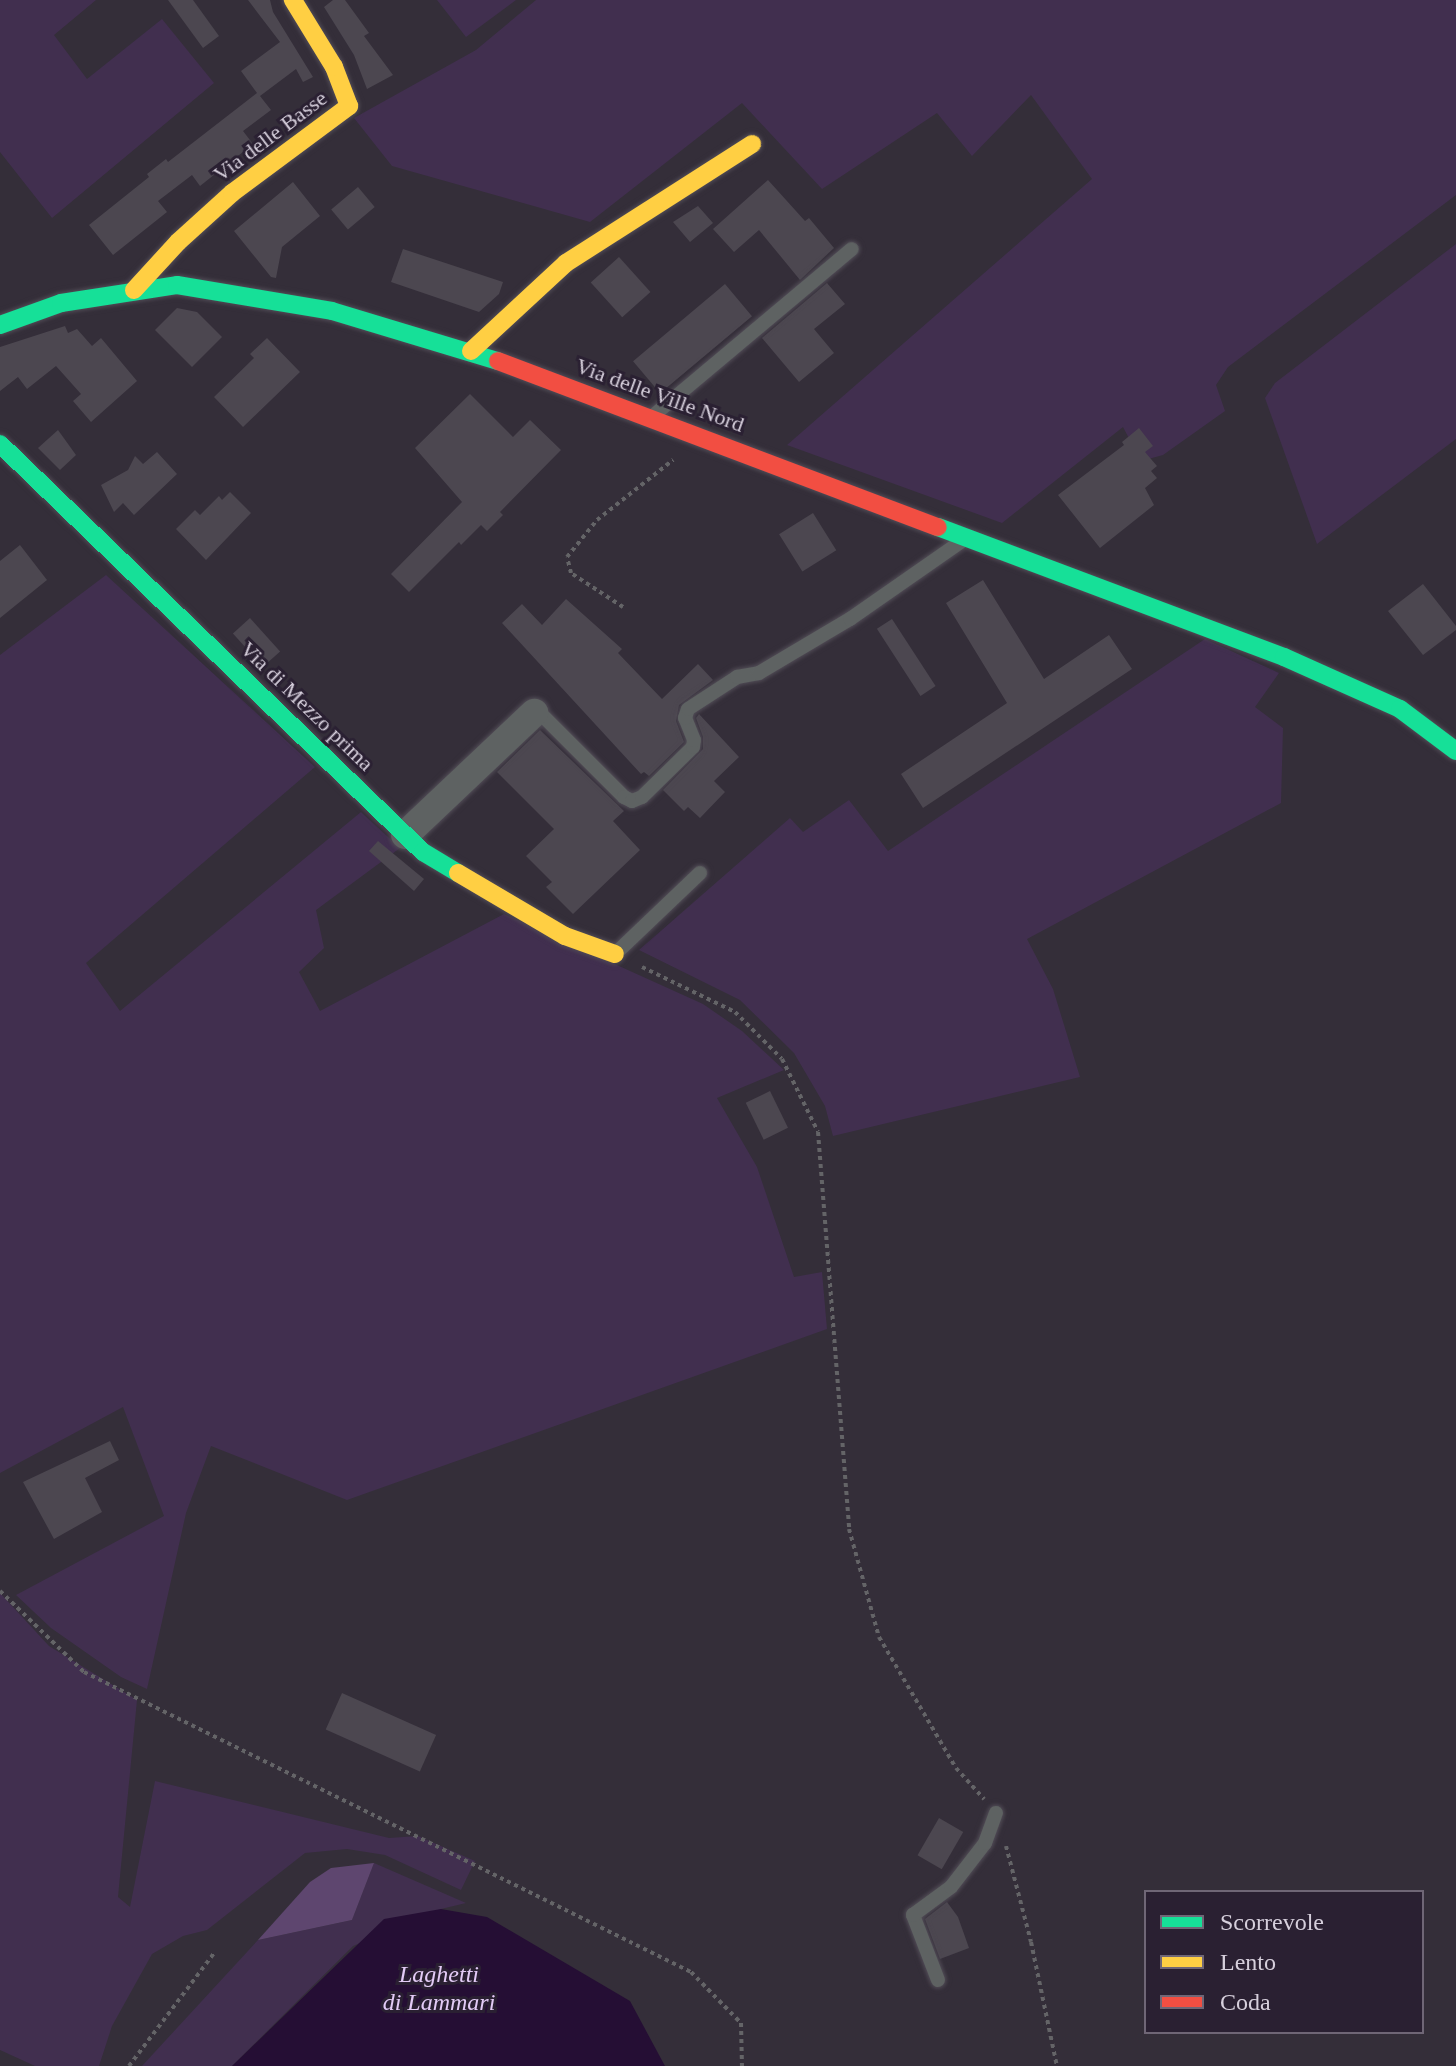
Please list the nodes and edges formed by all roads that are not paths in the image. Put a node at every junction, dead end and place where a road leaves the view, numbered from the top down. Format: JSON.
{"nodes":[{"id":1,"x":293,"y":0,"type":"edge"},
{"id":2,"x":752,"y":144,"type":"dead end"},
{"id":3,"x":852,"y":249,"type":"dead end"},
{"id":4,"x":134,"y":290,"type":"junction"},
{"id":5,"x":0,"y":325,"type":"edge"},
{"id":6,"x":471,"y":351,"type":"junction"},
{"id":7,"x":650,"y":418,"type":"junction"},
{"id":8,"x":0,"y":444,"type":"edge"},
{"id":9,"x":969,"y":536,"type":"junction"},
{"id":10,"x":534,"y":713,"type":"joint"},
{"id":11,"x":1456,"y":751,"type":"edge"},
{"id":12,"x":405,"y":835,"type":"junction"},
{"id":13,"x":700,"y":873,"type":"dead end"},
{"id":14,"x":615,"y":954,"type":"joint"},
{"id":15,"x":996,"y":1813,"type":"road end"},
{"id":16,"x":938,"y":1980,"type":"dead end"}],
"edges":[{"from":1,"to":4,"type":"street","name":"Via delle Basse"},
{"from":2,"to":6,"type":"street"},
{"from":3,"to":7,"type":"lane"},
{"from":4,"to":5,"type":"street","name":"Via delle Ville Nord"},
{"from":4,"to":6,"type":"street","name":"Via delle Ville Nord"},
{"from":6,"to":7,"type":"street","name":"Via delle Ville Nord"},
{"from":7,"to":9,"type":"street","name":"Via delle Ville Nord"},
{"from":8,"to":12,"type":"street","name":"Via di Mezzo prima"},
{"from":9,"to":10,"type":"lane"},
{"from":9,"to":11,"type":"street","name":"Via delle Ville Nord"},
{"from":10,"to":12,"type":"street"},
{"from":12,"to":14,"type":"street","name":"Via di Mezzo prima"},
{"from":13,"to":14,"type":"lane"},
{"from":15,"to":16,"type":"lane"}]}
